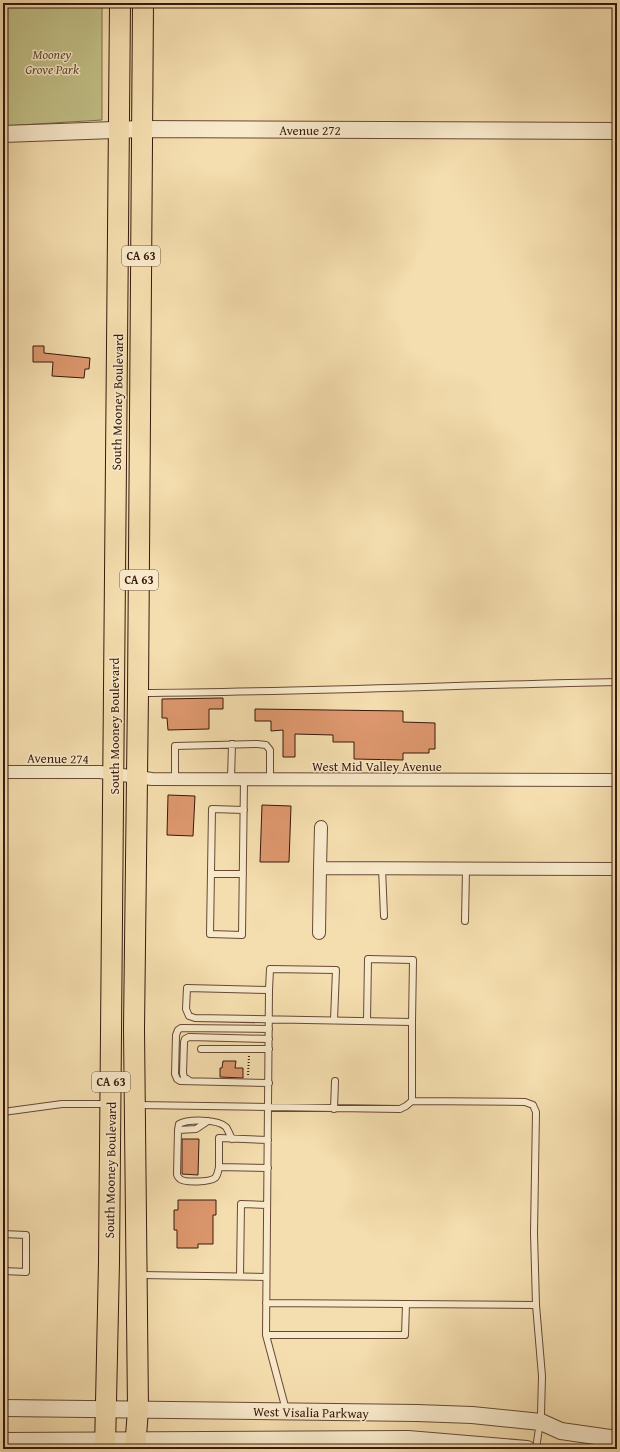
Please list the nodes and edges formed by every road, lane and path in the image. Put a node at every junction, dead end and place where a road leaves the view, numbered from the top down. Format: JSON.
{"nodes":[{"id":1,"x":120,"y":3,"type":"edge"},
{"id":2,"x":143,"y":3,"type":"edge"},
{"id":3,"x":120,"y":130,"type":"junction"},
{"id":4,"x":142,"y":130,"type":"junction"},
{"id":5,"x":617,"y":131,"type":"edge"},
{"id":6,"x":3,"y":134,"type":"edge"},
{"id":7,"x":617,"y":682,"type":"edge"},
{"id":8,"x":138,"y":694,"type":"junction"},
{"id":9,"x":232,"y":744,"type":"junction"},
{"id":10,"x":3,"y":772,"type":"edge"},
{"id":11,"x":114,"y":774,"type":"junction"},
{"id":12,"x":137,"y":777,"type":"junction"},
{"id":13,"x":175,"y":779,"type":"junction"},
{"id":14,"x":231,"y":779,"type":"junction"},
{"id":15,"x":244,"y":779,"type":"junction"},
{"id":16,"x":270,"y":779,"type":"junction"},
{"id":17,"x":617,"y":780,"type":"edge"},
{"id":18,"x":244,"y":810,"type":"junction"},
{"id":19,"x":321,"y":827,"type":"dead end"},
{"id":20,"x":320,"y":868,"type":"junction"},
{"id":21,"x":382,"y":868,"type":"junction"},
{"id":22,"x":466,"y":869,"type":"junction"},
{"id":23,"x":617,"y":869,"type":"edge"},
{"id":24,"x":211,"y":874,"type":"junction"},
{"id":25,"x":243,"y":874,"type":"junction"},
{"id":26,"x":384,"y":916,"type":"dead end"},
{"id":27,"x":465,"y":921,"type":"dead end"},
{"id":28,"x":319,"y":932,"type":"dead end"},
{"id":29,"x":112,"y":946,"type":"junction"},
{"id":30,"x":269,"y":990,"type":"junction"},
{"id":31,"x":269,"y":1019,"type":"junction"},
{"id":32,"x":334,"y":1020,"type":"junction"},
{"id":33,"x":367,"y":1021,"type":"junction"},
{"id":34,"x":412,"y":1022,"type":"junction"},
{"id":35,"x":269,"y":1029,"type":"junction"},
{"id":36,"x":269,"y":1039,"type":"junction"},
{"id":37,"x":201,"y":1049,"type":"dead end"},
{"id":38,"x":249,"y":1049,"type":"junction"},
{"id":39,"x":269,"y":1049,"type":"junction"},
{"id":40,"x":190,"y":1081,"type":"junction"},
{"id":41,"x":334,"y":1081,"type":"dead end"},
{"id":42,"x":260,"y":1083,"type":"junction"},
{"id":43,"x":269,"y":1083,"type":"junction"},
{"id":44,"x":412,"y":1101,"type":"junction"},
{"id":45,"x":111,"y":1104,"type":"junction"},
{"id":46,"x":135,"y":1105,"type":"junction"},
{"id":47,"x":269,"y":1108,"type":"junction"},
{"id":48,"x":334,"y":1108,"type":"junction"},
{"id":49,"x":3,"y":1112,"type":"edge"},
{"id":50,"x":232,"y":1139,"type":"junction"},
{"id":51,"x":268,"y":1140,"type":"junction"},
{"id":52,"x":219,"y":1167,"type":"junction"},
{"id":53,"x":268,"y":1168,"type":"junction"},
{"id":54,"x":267,"y":1205,"type":"junction"},
{"id":55,"x":3,"y":1234,"type":"edge"},
{"id":56,"x":3,"y":1271,"type":"edge"},
{"id":57,"x":136,"y":1271,"type":"junction"},
{"id":58,"x":240,"y":1276,"type":"junction"},
{"id":59,"x":266,"y":1277,"type":"junction"},
{"id":60,"x":266,"y":1303,"type":"junction"},
{"id":61,"x":406,"y":1304,"type":"junction"},
{"id":62,"x":536,"y":1305,"type":"junction"},
{"id":63,"x":266,"y":1335,"type":"junction"},
{"id":64,"x":3,"y":1408,"type":"edge"},
{"id":65,"x":106,"y":1410,"type":"junction"},
{"id":66,"x":138,"y":1410,"type":"junction"},
{"id":67,"x":287,"y":1412,"type":"junction"},
{"id":68,"x":541,"y":1422,"type":"junction"},
{"id":69,"x":617,"y":1440,"type":"edge"},
{"id":70,"x":3,"y":1441,"type":"edge"},
{"id":71,"x":136,"y":1444,"type":"edge"},
{"id":72,"x":20,"y":1445,"type":"edge"},
{"id":73,"x":105,"y":1445,"type":"edge"},
{"id":74,"x":527,"y":1449,"type":"edge"},
{"id":75,"x":536,"y":1449,"type":"edge"}],
"edges":[{"from":1,"to":3,"type":"main road","name":"South Mooney Boulevard","number":"CA 63"},
{"from":2,"to":4,"type":"main road","name":"South Mooney Boulevard","number":"CA 63"},
{"from":3,"to":4,"type":"street","name":"Avenue 272"},
{"from":3,"to":6,"type":"street","name":"Avenue 272"},
{"from":3,"to":11,"type":"main road","name":"South Mooney Boulevard","number":"CA 63"},
{"from":4,"to":5,"type":"street","name":"Avenue 272"},
{"from":4,"to":8,"type":"main road","name":"South Mooney Boulevard","number":"CA 63"},
{"from":7,"to":8,"type":"lane"},
{"from":8,"to":12,"type":"main road","name":"South Mooney Boulevard","number":"CA 63"},
{"from":9,"to":13,"type":"lane"},
{"from":9,"to":14,"type":"lane"},
{"from":9,"to":16,"type":"lane"},
{"from":10,"to":11,"type":"street","name":"Avenue 274"},
{"from":11,"to":12,"type":"street","name":"Avenue 274"},
{"from":11,"to":29,"type":"main road","name":"South Mooney Boulevard","number":"CA 63"},
{"from":12,"to":13,"type":"street","name":"West Mid Valley Avenue"},
{"from":12,"to":46,"type":"main road","name":"South Mooney Boulevard","number":"CA 63"},
{"from":13,"to":14,"type":"street","name":"West Mid Valley Avenue"},
{"from":14,"to":15,"type":"street","name":"West Mid Valley Avenue"},
{"from":15,"to":16,"type":"street","name":"West Mid Valley Avenue"},
{"from":15,"to":18,"type":"lane"},
{"from":16,"to":17,"type":"street","name":"West Mid Valley Avenue"},
{"from":18,"to":24,"type":"lane"},
{"from":18,"to":25,"type":"lane"},
{"from":19,"to":20,"type":"street"},
{"from":20,"to":21,"type":"street"},
{"from":20,"to":28,"type":"street"},
{"from":21,"to":22,"type":"street"},
{"from":21,"to":26,"type":"lane"},
{"from":22,"to":23,"type":"street"},
{"from":22,"to":27,"type":"lane"},
{"from":24,"to":25,"type":"lane"},
{"from":24,"to":25,"type":"lane"},
{"from":29,"to":45,"type":"main road","name":"South Mooney Boulevard","number":"CA 63"},
{"from":29,"to":46,"type":"main road"},
{"from":30,"to":31,"type":"lane"},
{"from":30,"to":31,"type":"lane"},
{"from":30,"to":32,"type":"lane"},
{"from":31,"to":32,"type":"lane"},
{"from":31,"to":35,"type":"lane"},
{"from":32,"to":33,"type":"lane"},
{"from":33,"to":34,"type":"lane"},
{"from":33,"to":34,"type":"lane"},
{"from":34,"to":44,"type":"lane"},
{"from":35,"to":36,"type":"lane"},
{"from":35,"to":40,"type":"lane"},
{"from":36,"to":39,"type":"lane"},
{"from":36,"to":40,"type":"lane"},
{"from":37,"to":38,"type":"lane"},
{"from":38,"to":39,"type":"lane"},
{"from":38,"to":42,"type":"path"},
{"from":39,"to":43,"type":"lane"},
{"from":40,"to":42,"type":"lane"},
{"from":41,"to":48,"type":"lane"},
{"from":42,"to":43,"type":"lane"},
{"from":43,"to":47,"type":"lane"},
{"from":44,"to":48,"type":"lane"},
{"from":44,"to":62,"type":"lane"},
{"from":45,"to":49,"type":"lane"},
{"from":45,"to":57,"type":"main road"},
{"from":45,"to":65,"type":"main road","name":"South Mooney Boulevard","number":"CA 63"},
{"from":46,"to":47,"type":"lane"},
{"from":46,"to":57,"type":"main road","name":"South Mooney Boulevard","number":"CA 63"},
{"from":47,"to":48,"type":"lane"},
{"from":47,"to":51,"type":"lane"},
{"from":50,"to":51,"type":"lane"},
{"from":50,"to":52,"type":"lane"},
{"from":50,"to":52,"type":"lane"},
{"from":51,"to":53,"type":"lane"},
{"from":52,"to":53,"type":"lane"},
{"from":53,"to":54,"type":"lane"},
{"from":54,"to":58,"type":"lane"},
{"from":54,"to":59,"type":"lane"},
{"from":55,"to":56,"type":"lane"},
{"from":57,"to":58,"type":"lane"},
{"from":57,"to":66,"type":"main road","name":"South Mooney Boulevard","number":"CA 63"},
{"from":58,"to":59,"type":"lane"},
{"from":59,"to":60,"type":"lane"},
{"from":60,"to":61,"type":"lane"},
{"from":60,"to":63,"type":"lane"},
{"from":61,"to":62,"type":"lane"},
{"from":61,"to":63,"type":"lane"},
{"from":62,"to":68,"type":"lane"},
{"from":63,"to":67,"type":"lane"},
{"from":64,"to":65,"type":"street","name":"West Visalia Parkway"},
{"from":65,"to":66,"type":"street","name":"West Visalia Parkway"},
{"from":65,"to":73,"type":"main road","name":"South Mooney Boulevard","number":"CA 63"},
{"from":66,"to":67,"type":"street","name":"West Visalia Parkway"},
{"from":66,"to":71,"type":"main road","name":"South Mooney Boulevard","number":"CA 63"},
{"from":67,"to":68,"type":"street","name":"West Visalia Parkway"},
{"from":68,"to":69,"type":"street","name":"West Visalia Parkway"},
{"from":68,"to":75,"type":"lane"},
{"from":70,"to":72,"type":"street","name":"West Visalia Parkway"},
{"from":71,"to":73,"type":"street","name":"West Visalia Parkway"},
{"from":71,"to":74,"type":"street","name":"West Visalia Parkway"},
{"from":72,"to":73,"type":"street","name":"West Visalia Parkway"}]}
